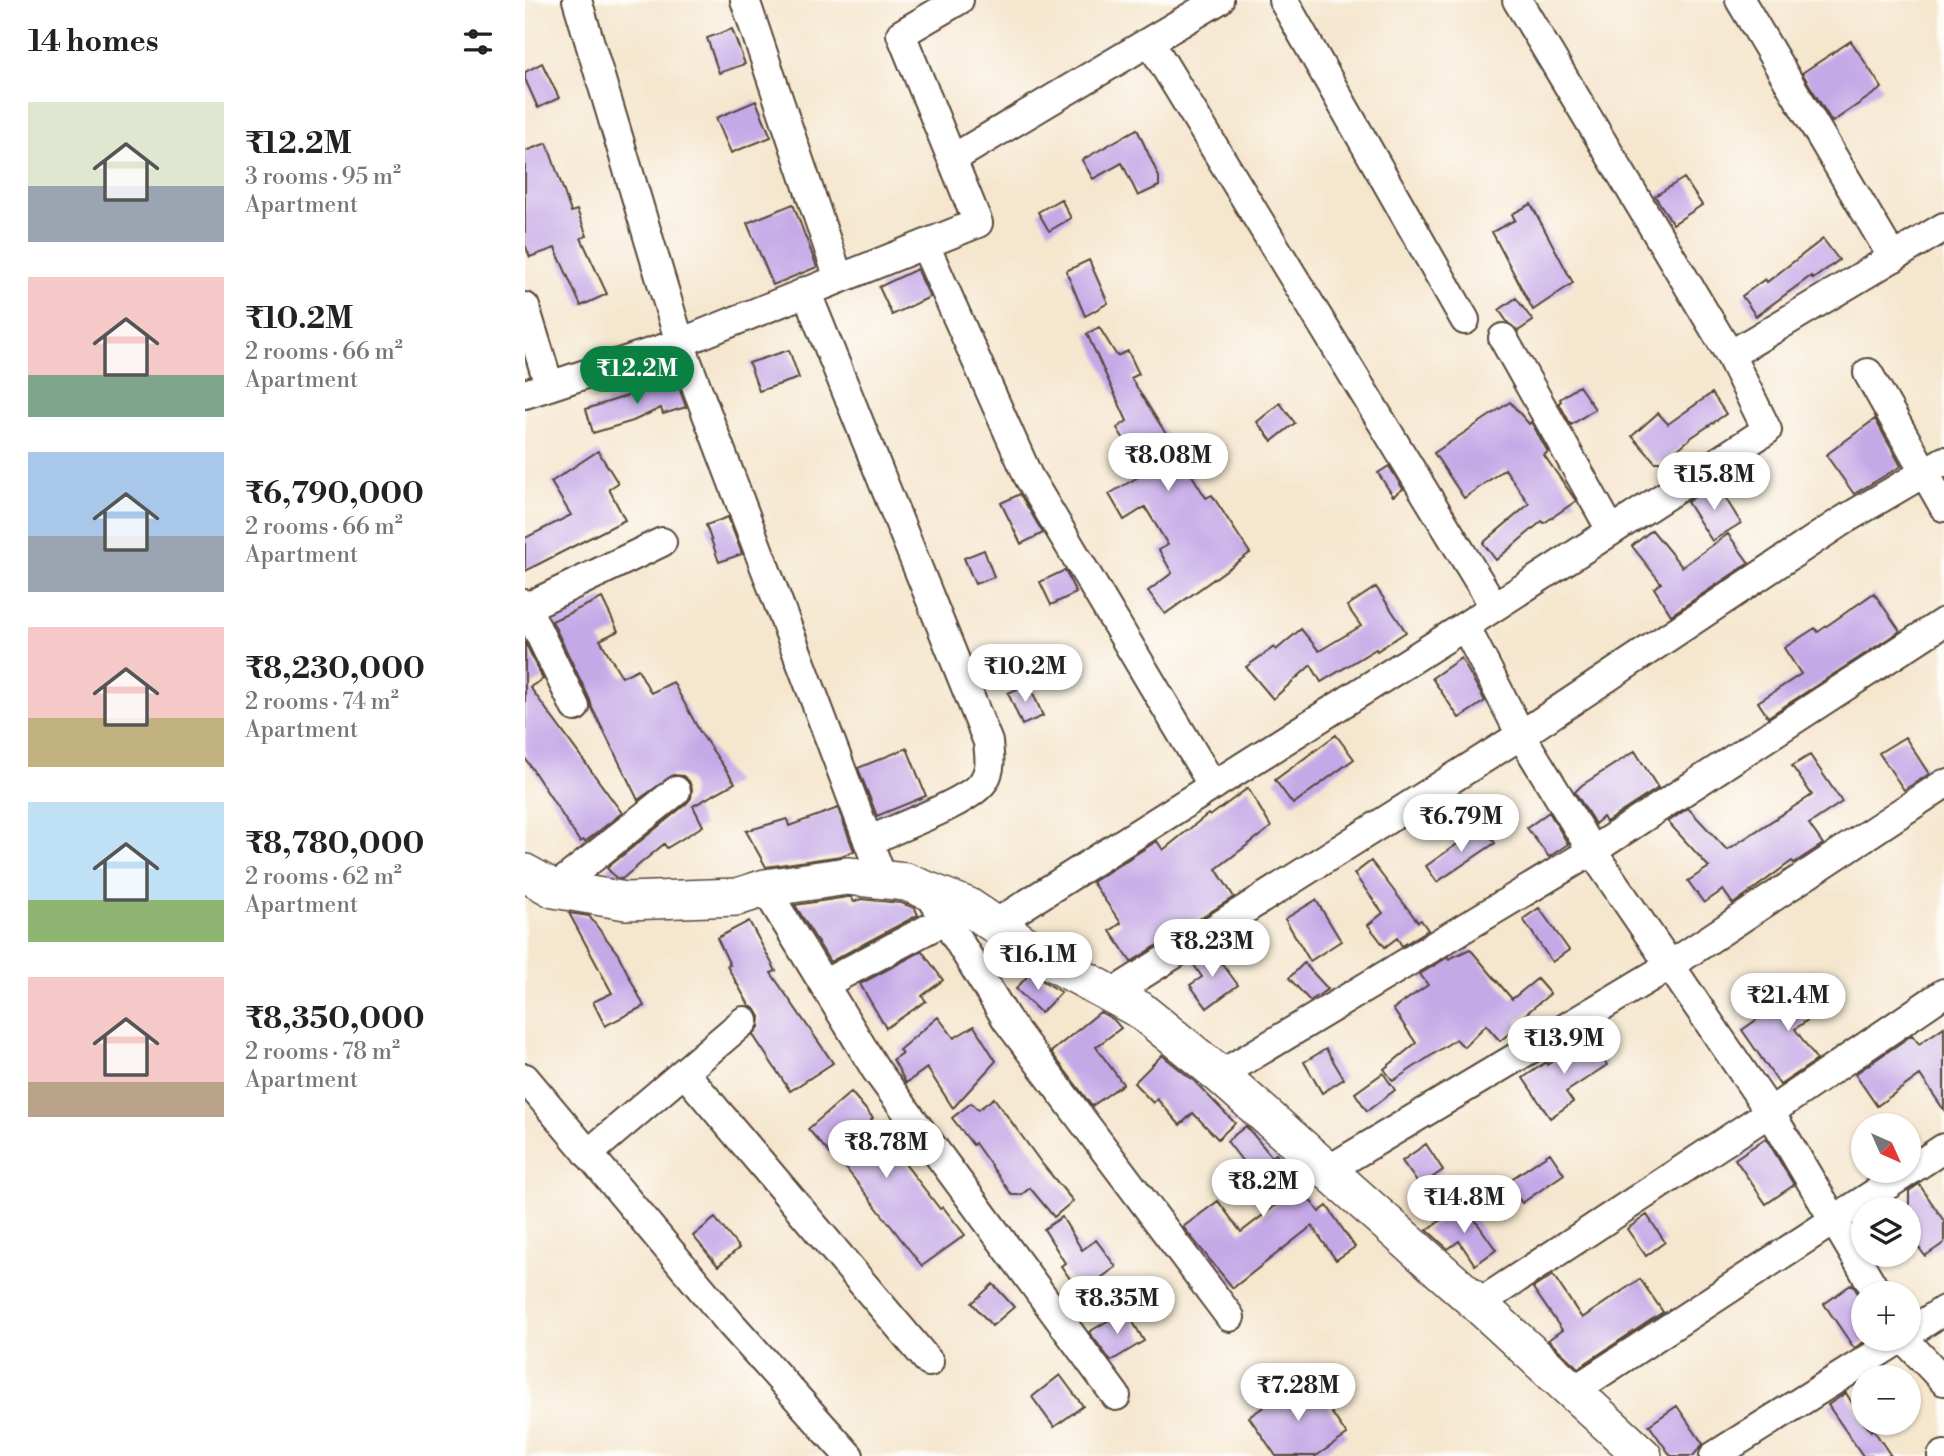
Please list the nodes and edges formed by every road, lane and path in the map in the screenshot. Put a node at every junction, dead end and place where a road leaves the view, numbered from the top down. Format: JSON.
{"nodes":[{"id":1,"x":577,"y":0,"type":"edge"},
{"id":2,"x":745,"y":0,"type":"edge"},
{"id":3,"x":959,"y":0,"type":"edge"},
{"id":4,"x":1219,"y":0,"type":"edge"},
{"id":5,"x":1283,"y":0,"type":"edge"},
{"id":6,"x":1517,"y":0,"type":"edge"},
{"id":7,"x":1740,"y":0,"type":"edge"},
{"id":8,"x":1150,"y":42,"type":"junction"},
{"id":9,"x":952,"y":159,"type":"junction"},
{"id":10,"x":1944,"y":227,"type":"edge"},
{"id":11,"x":925,"y":245,"type":"junction"},
{"id":12,"x":1893,"y":258,"type":"junction"},
{"id":13,"x":839,"y":279,"type":"junction"},
{"id":14,"x":806,"y":291,"type":"junction"},
{"id":15,"x":525,"y":307,"type":"edge"},
{"id":16,"x":1465,"y":320,"type":"dead end"},
{"id":17,"x":1503,"y":338,"type":"dead end"},
{"id":18,"x":680,"y":343,"type":"junction"},
{"id":19,"x":1730,"y":355,"type":"junction"},
{"id":20,"x":1868,"y":373,"type":"dead end"},
{"id":21,"x":537,"y":389,"type":"edge"},
{"id":22,"x":1935,"y":467,"type":"edge"},
{"id":23,"x":1944,"y":507,"type":"edge"},
{"id":24,"x":1611,"y":530,"type":"junction"},
{"id":25,"x":662,"y":542,"type":"dead end"},
{"id":26,"x":525,"y":606,"type":"edge"},
{"id":27,"x":1494,"y":606,"type":"junction"},
{"id":28,"x":1944,"y":622,"type":"edge"},
{"id":29,"x":1465,"y":626,"type":"junction"},
{"id":30,"x":575,"y":707,"type":"dead end"},
{"id":31,"x":1521,"y":735,"type":"junction"},
{"id":32,"x":1944,"y":784,"type":"edge"},
{"id":33,"x":1213,"y":786,"type":"junction"},
{"id":34,"x":676,"y":791,"type":"dead end"},
{"id":35,"x":868,"y":841,"type":"junction"},
{"id":36,"x":1592,"y":850,"type":"junction"},
{"id":37,"x":883,"y":880,"type":"junction"},
{"id":38,"x":540,"y":881,"type":"edge"},
{"id":39,"x":765,"y":888,"type":"junction"},
{"id":40,"x":936,"y":905,"type":"junction"},
{"id":41,"x":995,"y":924,"type":"junction"},
{"id":42,"x":1669,"y":966,"type":"junction"},
{"id":43,"x":824,"y":984,"type":"junction"},
{"id":44,"x":1944,"y":993,"type":"edge"},
{"id":45,"x":1111,"y":994,"type":"junction"},
{"id":46,"x":744,"y":1021,"type":"dead end"},
{"id":47,"x":684,"y":1072,"type":"junction"},
{"id":48,"x":1220,"y":1075,"type":"junction"},
{"id":49,"x":525,"y":1079,"type":"edge"},
{"id":50,"x":1770,"y":1112,"type":"junction"},
{"id":51,"x":1944,"y":1148,"type":"edge"},
{"id":52,"x":588,"y":1154,"type":"junction"},
{"id":53,"x":1328,"y":1170,"type":"junction"},
{"id":54,"x":1835,"y":1221,"type":"junction"},
{"id":55,"x":1870,"y":1281,"type":"edge"},
{"id":56,"x":1478,"y":1304,"type":"junction"},
{"id":57,"x":1944,"y":1310,"type":"edge"},
{"id":58,"x":1230,"y":1317,"type":"dead end"},
{"id":59,"x":1921,"y":1325,"type":"edge"},
{"id":60,"x":1883,"y":1351,"type":"edge"},
{"id":61,"x":1914,"y":1351,"type":"edge"},
{"id":62,"x":929,"y":1362,"type":"dead end"},
{"id":63,"x":1944,"y":1381,"type":"edge"},
{"id":64,"x":1573,"y":1391,"type":"junction"},
{"id":65,"x":1116,"y":1396,"type":"dead end"},
{"id":66,"x":849,"y":1456,"type":"edge"},
{"id":67,"x":1643,"y":1456,"type":"edge"},
{"id":68,"x":1714,"y":1456,"type":"edge"}],
"edges":[{"from":1,"to":18,"type":"street"},
{"from":2,"to":13,"type":"street"},
{"from":3,"to":9,"type":"street"},
{"from":4,"to":8,"type":"street"},
{"from":5,"to":16,"type":"street"},
{"from":6,"to":19,"type":"street"},
{"from":7,"to":12,"type":"street"},
{"from":8,"to":9,"type":"street"},
{"from":8,"to":27,"type":"street"},
{"from":9,"to":11,"type":"street"},
{"from":10,"to":12,"type":"street"},
{"from":11,"to":13,"type":"street"},
{"from":11,"to":33,"type":"street"},
{"from":12,"to":19,"type":"street"},
{"from":13,"to":14,"type":"street"},
{"from":14,"to":18,"type":"street"},
{"from":14,"to":35,"type":"street"},
{"from":15,"to":21,"type":"street"},
{"from":17,"to":24,"type":"street"},
{"from":18,"to":21,"type":"street"},
{"from":18,"to":35,"type":"street"},
{"from":19,"to":24,"type":"street"},
{"from":20,"to":22,"type":"street"},
{"from":22,"to":23,"type":"street"},
{"from":22,"to":31,"type":"street"},
{"from":24,"to":27,"type":"street"},
{"from":25,"to":26,"type":"street"},
{"from":26,"to":30,"type":"street"},
{"from":27,"to":29,"type":"street"},
{"from":28,"to":36,"type":"street"},
{"from":29,"to":31,"type":"street"},
{"from":29,"to":33,"type":"street"},
{"from":31,"to":36,"type":"street"},
{"from":31,"to":45,"type":"street"},
{"from":32,"to":42,"type":"street"},
{"from":33,"to":41,"type":"street"},
{"from":34,"to":38,"type":"street"},
{"from":35,"to":37,"type":"street"},
{"from":36,"to":42,"type":"street"},
{"from":36,"to":48,"type":"street"},
{"from":37,"to":39,"type":"street"},
{"from":37,"to":40,"type":"street"},
{"from":38,"to":39,"type":"street"},
{"from":39,"to":43,"type":"street"},
{"from":40,"to":41,"type":"street"},
{"from":40,"to":43,"type":"street"},
{"from":40,"to":58,"type":"street"},
{"from":41,"to":45,"type":"street"},
{"from":42,"to":50,"type":"street"},
{"from":42,"to":53,"type":"street"},
{"from":43,"to":65,"type":"street"},
{"from":44,"to":50,"type":"street"},
{"from":45,"to":48,"type":"street"},
{"from":46,"to":47,"type":"street"},
{"from":47,"to":52,"type":"street"},
{"from":47,"to":62,"type":"street"},
{"from":48,"to":53,"type":"street"},
{"from":49,"to":52,"type":"street"},
{"from":50,"to":54,"type":"street"},
{"from":50,"to":56,"type":"street"},
{"from":51,"to":54,"type":"street"},
{"from":52,"to":66,"type":"street"},
{"from":53,"to":56,"type":"street"},
{"from":54,"to":55,"type":"street"},
{"from":54,"to":64,"type":"street"},
{"from":56,"to":64,"type":"street"},
{"from":57,"to":59,"type":"street"},
{"from":60,"to":68,"type":"street"},
{"from":61,"to":63,"type":"street"},
{"from":64,"to":67,"type":"street"}]}
